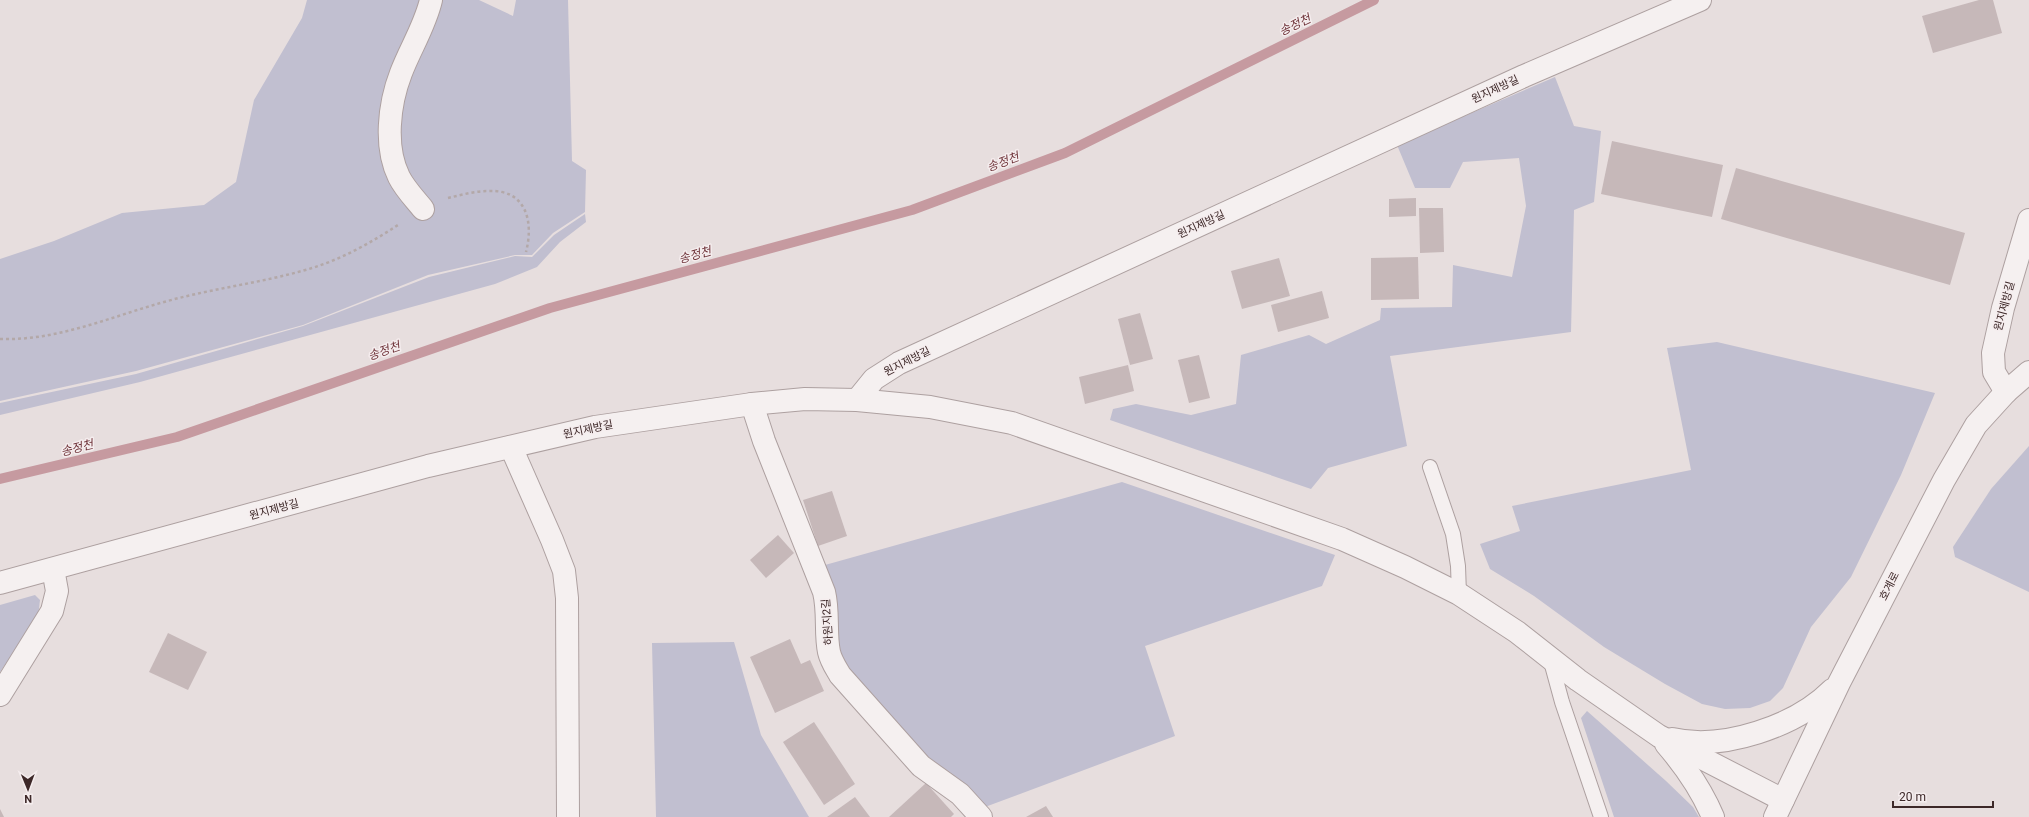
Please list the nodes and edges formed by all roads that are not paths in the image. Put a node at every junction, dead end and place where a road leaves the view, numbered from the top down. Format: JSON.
{"nodes":[{"id":1,"x":432,"y":0,"type":"edge"},
{"id":2,"x":1700,"y":0,"type":"edge"},
{"id":3,"x":423,"y":209,"type":"road end"},
{"id":4,"x":2029,"y":220,"type":"edge"},
{"id":5,"x":2029,"y":372,"type":"edge"},
{"id":6,"x":2006,"y":392,"type":"junction"},
{"id":7,"x":858,"y":400,"type":"junction"},
{"id":8,"x":752,"y":404,"type":"junction"},
{"id":9,"x":511,"y":447,"type":"junction"},
{"id":10,"x":1430,"y":467,"type":"dead end"},
{"id":11,"x":53,"y":569,"type":"junction"},
{"id":12,"x":0,"y":583,"type":"edge"},
{"id":13,"x":1459,"y":594,"type":"junction"},
{"id":14,"x":1549,"y":658,"type":"junction"},
{"id":15,"x":1839,"y":683,"type":"junction"},
{"id":16,"x":0,"y":695,"type":"edge"},
{"id":17,"x":1659,"y":736,"type":"junction"},
{"id":18,"x":1779,"y":809,"type":"edge"},
{"id":19,"x":568,"y":817,"type":"edge"},
{"id":20,"x":981,"y":817,"type":"edge"},
{"id":21,"x":1601,"y":817,"type":"edge"},
{"id":22,"x":1713,"y":817,"type":"edge"}],
"edges":[{"from":1,"to":3,"type":"street"},
{"from":2,"to":7,"type":"street","name":"원지제방길"},
{"from":4,"to":6,"type":"street","name":"원지제방길"},
{"from":5,"to":6,"type":"street","name":"호계로"},
{"from":6,"to":15,"type":"street","name":"호계로"},
{"from":7,"to":8,"type":"street","name":"원지제방길"},
{"from":7,"to":13,"type":"street"},
{"from":8,"to":9,"type":"street","name":"원지제방길"},
{"from":8,"to":20,"type":"street","name":"하원지2길"},
{"from":9,"to":11,"type":"street","name":"원지제방길"},
{"from":9,"to":19,"type":"street"},
{"from":10,"to":13,"type":"lane"},
{"from":11,"to":12,"type":"street","name":"원지제방길"},
{"from":11,"to":16,"type":"street"},
{"from":13,"to":14,"type":"street"},
{"from":14,"to":17,"type":"street"},
{"from":14,"to":21,"type":"lane"},
{"from":15,"to":17,"type":"street"},
{"from":15,"to":18,"type":"street","name":"호계로"},
{"from":17,"to":18,"type":"street"},
{"from":17,"to":22,"type":"street"}]}
